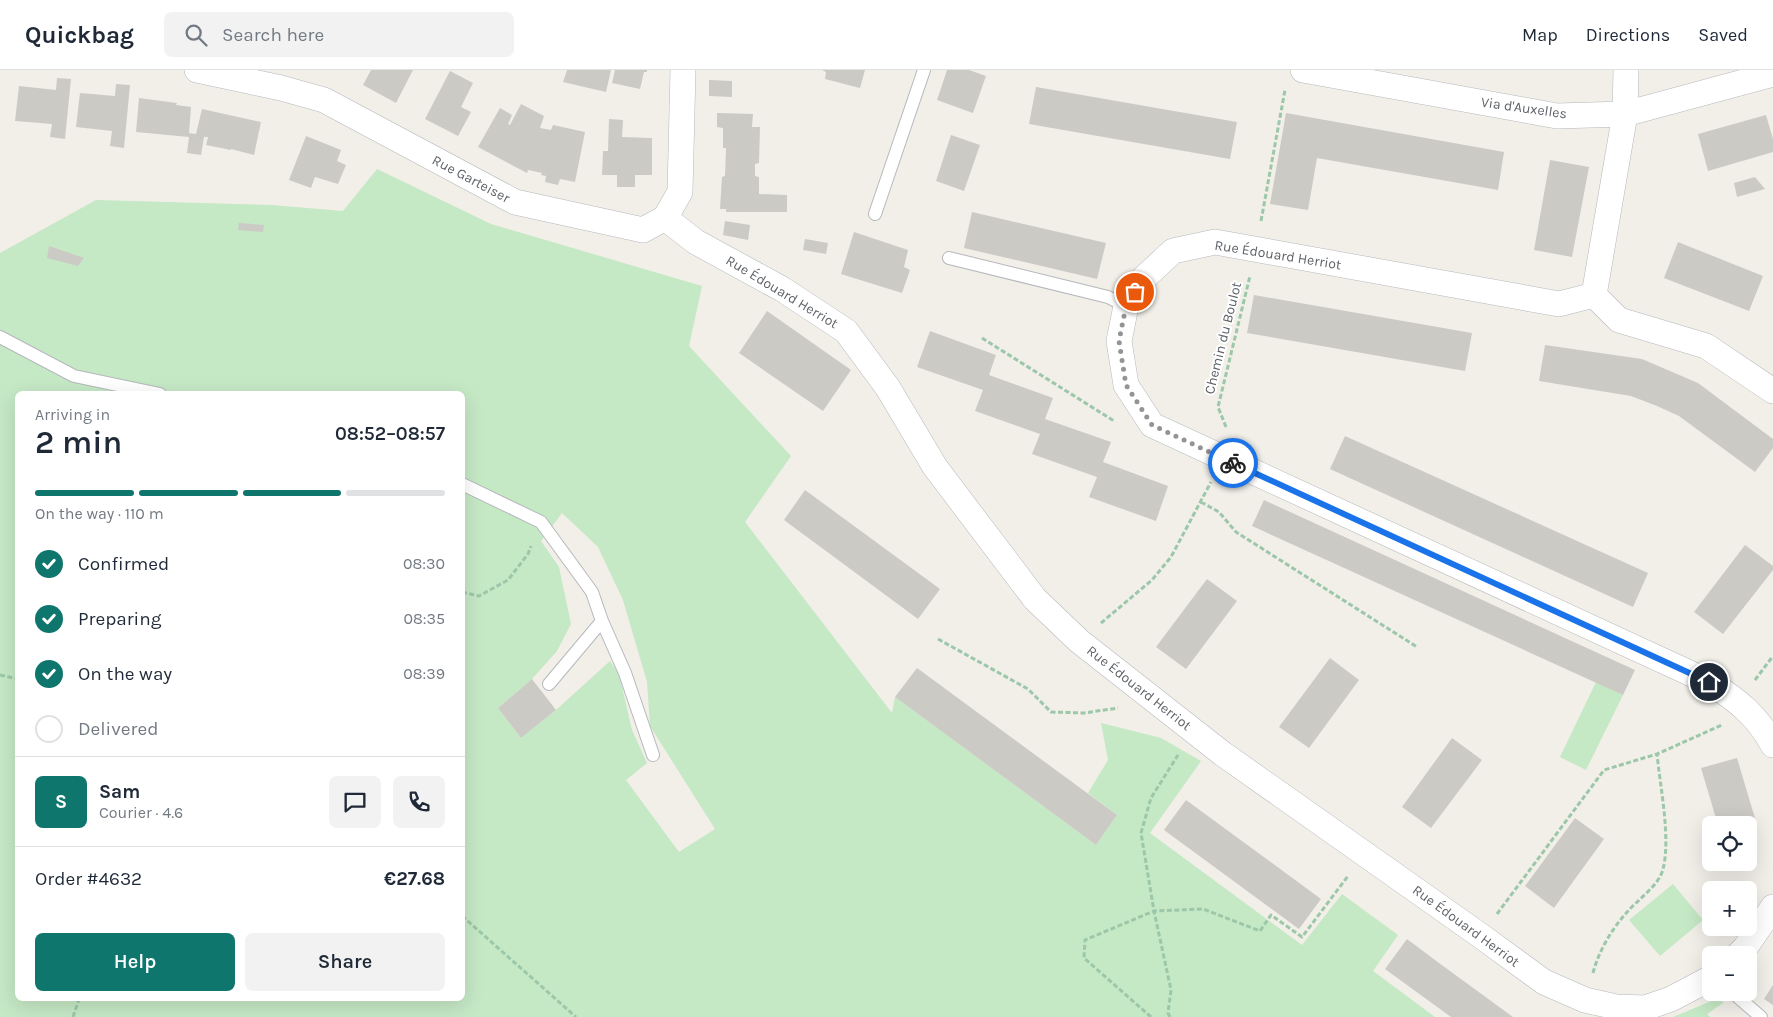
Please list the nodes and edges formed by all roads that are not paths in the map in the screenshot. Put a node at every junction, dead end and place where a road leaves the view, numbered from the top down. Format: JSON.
{"nodes":[{"id":1,"x":197,"y":70,"type":"edge"},
{"id":2,"x":683,"y":70,"type":"edge"},
{"id":3,"x":924,"y":70,"type":"edge"},
{"id":4,"x":1626,"y":70,"type":"edge"},
{"id":5,"x":1773,"y":74,"type":"edge"},
{"id":6,"x":1294,"y":78,"type":"edge"},
{"id":7,"x":1625,"y":114,"type":"junction"},
{"id":8,"x":875,"y":214,"type":"dead end"},
{"id":9,"x":665,"y":218,"type":"junction"},
{"id":10,"x":949,"y":258,"type":"dead end"},
{"id":11,"x":1594,"y":295,"type":"junction"},
{"id":12,"x":1126,"y":306,"type":"junction"},
{"id":13,"x":0,"y":337,"type":"edge"},
{"id":14,"x":146,"y":391,"type":"edge"},
{"id":15,"x":1773,"y":391,"type":"edge"},
{"id":16,"x":465,"y":485,"type":"edge"},
{"id":17,"x":602,"y":621,"type":"junction"},
{"id":18,"x":549,"y":684,"type":"dead end"},
{"id":19,"x":1773,"y":745,"type":"edge"},
{"id":20,"x":653,"y":755,"type":"dead end"},
{"id":21,"x":1773,"y":907,"type":"edge"},
{"id":22,"x":1746,"y":946,"type":"edge"},
{"id":23,"x":1702,"y":983,"type":"edge"},
{"id":24,"x":1742,"y":1001,"type":"edge"},
{"id":25,"x":1646,"y":1012,"type":"edge"},
{"id":26,"x":1761,"y":1017,"type":"edge"}],
"edges":[{"from":1,"to":9,"type":"street","name":"Rue Garteiser"},
{"from":2,"to":9,"type":"street"},
{"from":3,"to":8,"type":"lane"},
{"from":4,"to":7,"type":"street"},
{"from":5,"to":7,"type":"street","name":"Via d'Auxelles"},
{"from":6,"to":7,"type":"street","name":"Via d'Auxelles"},
{"from":7,"to":11,"type":"street"},
{"from":9,"to":25,"type":"street","name":"Rue Édouard Herriot"},
{"from":10,"to":12,"type":"lane"},
{"from":11,"to":12,"type":"street","name":"Rue Édouard Herriot"},
{"from":11,"to":15,"type":"street"},
{"from":12,"to":19,"type":"street","name":"Rue Édouard Herriot"},
{"from":13,"to":14,"type":"lane"},
{"from":16,"to":17,"type":"lane"},
{"from":17,"to":18,"type":"lane"},
{"from":17,"to":20,"type":"lane"},
{"from":21,"to":22,"type":"street"},
{"from":23,"to":25,"type":"street","name":"Rue Édouard Herriot"},
{"from":24,"to":26,"type":"lane"}]}
